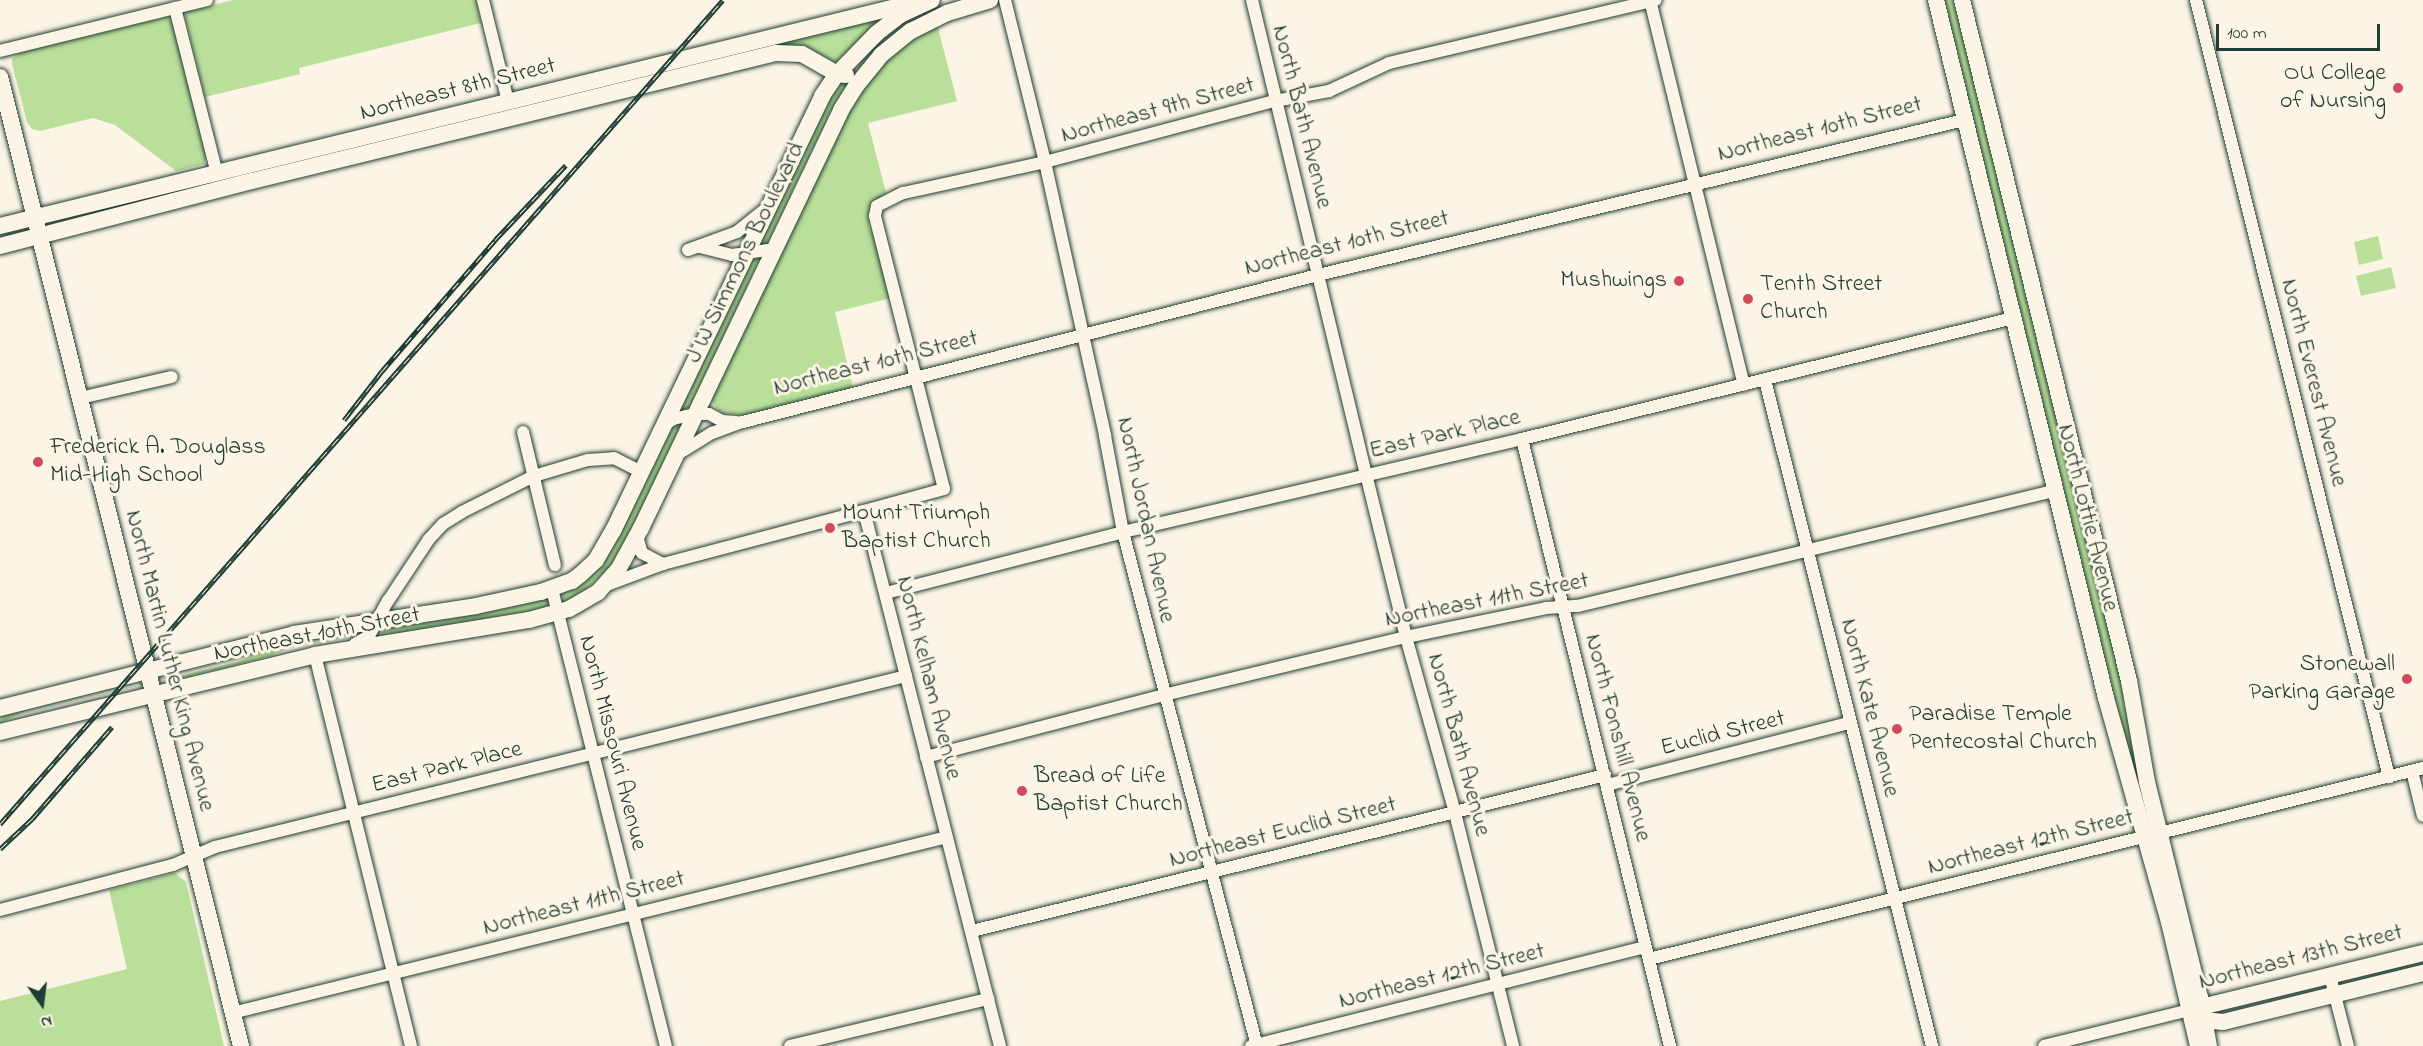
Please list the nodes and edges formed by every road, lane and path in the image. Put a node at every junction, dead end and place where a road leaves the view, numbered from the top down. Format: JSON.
{"nodes":[{"id":1,"x":207,"y":0,"type":"edge"},
{"id":2,"x":483,"y":0,"type":"edge"},
{"id":3,"x":929,"y":0,"type":"edge"},
{"id":4,"x":990,"y":0,"type":"edge"},
{"id":5,"x":1005,"y":0,"type":"edge"},
{"id":6,"x":1252,"y":0,"type":"edge"},
{"id":7,"x":1652,"y":0,"type":"edge"},
{"id":8,"x":1936,"y":0,"type":"edge"},
{"id":9,"x":1962,"y":0,"type":"edge"},
{"id":10,"x":2196,"y":0,"type":"edge"},
{"id":11,"x":176,"y":8,"type":"junction"},
{"id":12,"x":0,"y":51,"type":"edge"},
{"id":13,"x":865,"y":73,"type":"junction"},
{"id":14,"x":837,"y":74,"type":"junction"},
{"id":15,"x":0,"y":77,"type":"edge"},
{"id":16,"x":508,"y":102,"type":"junction"},
{"id":17,"x":1275,"y":102,"type":"junction"},
{"id":18,"x":1965,"y":120,"type":"junction"},
{"id":19,"x":1045,"y":162,"type":"junction"},
{"id":20,"x":217,"y":174,"type":"junction"},
{"id":21,"x":1695,"y":185,"type":"junction"},
{"id":22,"x":772,"y":199,"type":"junction"},
{"id":23,"x":34,"y":218,"type":"junction"},
{"id":24,"x":0,"y":226,"type":"edge"},
{"id":25,"x":39,"y":236,"type":"junction"},
{"id":26,"x":0,"y":246,"type":"edge"},
{"id":27,"x":774,"y":249,"type":"junction"},
{"id":28,"x":746,"y":253,"type":"junction"},
{"id":29,"x":1318,"y":275,"type":"junction"},
{"id":30,"x":2013,"y":318,"type":"junction"},
{"id":31,"x":1084,"y":336,"type":"junction"},
{"id":32,"x":172,"y":377,"type":"dead end"},
{"id":33,"x":918,"y":378,"type":"junction"},
{"id":34,"x":1766,"y":380,"type":"junction"},
{"id":35,"x":1744,"y":385,"type":"junction"},
{"id":36,"x":80,"y":399,"type":"junction"},
{"id":37,"x":695,"y":414,"type":"junction"},
{"id":38,"x":743,"y":422,"type":"junction"},
{"id":39,"x":662,"y":427,"type":"junction"},
{"id":40,"x":523,"y":432,"type":"dead end"},
{"id":41,"x":1522,"y":439,"type":"junction"},
{"id":42,"x":676,"y":455,"type":"junction"},
{"id":43,"x":641,"y":472,"type":"junction"},
{"id":44,"x":1366,"y":474,"type":"junction"},
{"id":45,"x":534,"y":476,"type":"junction"},
{"id":46,"x":2056,"y":490,"type":"junction"},
{"id":47,"x":864,"y":511,"type":"junction"},
{"id":48,"x":1123,"y":532,"type":"junction"},
{"id":49,"x":637,"y":536,"type":"junction"},
{"id":50,"x":1808,"y":550,"type":"junction"},
{"id":51,"x":663,"y":564,"type":"junction"},
{"id":52,"x":555,"y":565,"type":"dead end"},
{"id":53,"x":590,"y":567,"type":"joint"},
{"id":54,"x":604,"y":586,"type":"junction"},
{"id":55,"x":552,"y":589,"type":"junction"},
{"id":56,"x":886,"y":593,"type":"junction"},
{"id":57,"x":1563,"y":607,"type":"junction"},
{"id":58,"x":558,"y":612,"type":"junction"},
{"id":59,"x":377,"y":622,"type":"junction"},
{"id":60,"x":1406,"y":637,"type":"junction"},
{"id":61,"x":337,"y":651,"type":"junction"},
{"id":62,"x":315,"y":655,"type":"junction"},
{"id":63,"x":146,"y":671,"type":"junction"},
{"id":64,"x":906,"y":676,"type":"junction"},
{"id":65,"x":152,"y":694,"type":"junction"},
{"id":66,"x":1164,"y":695,"type":"junction"},
{"id":67,"x":0,"y":708,"type":"edge"},
{"id":68,"x":1850,"y":723,"type":"junction"},
{"id":69,"x":0,"y":732,"type":"edge"},
{"id":70,"x":593,"y":754,"type":"junction"},
{"id":71,"x":926,"y":757,"type":"junction"},
{"id":72,"x":2418,"y":769,"type":"edge"},
{"id":73,"x":2388,"y":777,"type":"junction"},
{"id":74,"x":1606,"y":780,"type":"junction"},
{"id":75,"x":353,"y":813,"type":"junction"},
{"id":76,"x":1455,"y":813,"type":"junction"},
{"id":77,"x":2423,"y":816,"type":"edge"},
{"id":78,"x":2153,"y":834,"type":"junction"},
{"id":79,"x":947,"y":837,"type":"junction"},
{"id":80,"x":193,"y":856,"type":"junction"},
{"id":81,"x":1213,"y":872,"type":"junction"},
{"id":82,"x":1896,"y":898,"type":"junction"},
{"id":83,"x":0,"y":910,"type":"edge"},
{"id":84,"x":633,"y":914,"type":"junction"},
{"id":85,"x":972,"y":931,"type":"junction"},
{"id":86,"x":1647,"y":953,"type":"junction"},
{"id":87,"x":2423,"y":953,"type":"edge"},
{"id":88,"x":393,"y":974,"type":"junction"},
{"id":89,"x":2423,"y":974,"type":"edge"},
{"id":90,"x":2330,"y":976,"type":"junction"},
{"id":91,"x":1498,"y":986,"type":"junction"},
{"id":92,"x":2335,"y":995,"type":"junction"},
{"id":93,"x":988,"y":999,"type":"junction"},
{"id":94,"x":2199,"y":1012,"type":"junction"},
{"id":95,"x":232,"y":1013,"type":"junction"},
{"id":96,"x":1254,"y":1045,"type":"edge"},
{"id":97,"x":241,"y":1046,"type":"edge"},
{"id":98,"x":411,"y":1046,"type":"edge"},
{"id":99,"x":666,"y":1046,"type":"edge"},
{"id":100,"x":790,"y":1046,"type":"edge"},
{"id":101,"x":1000,"y":1046,"type":"edge"},
{"id":102,"x":1513,"y":1046,"type":"edge"},
{"id":103,"x":1670,"y":1046,"type":"edge"},
{"id":104,"x":1932,"y":1046,"type":"edge"},
{"id":105,"x":2044,"y":1046,"type":"edge"},
{"id":106,"x":2198,"y":1046,"type":"edge"},
{"id":107,"x":2209,"y":1046,"type":"edge"},
{"id":108,"x":2348,"y":1046,"type":"edge"}],
"edges":[{"from":1,"to":11,"type":"street"},
{"from":2,"to":16,"type":"street"},
{"from":3,"to":14,"type":"main road","name":"J W Simmons Boulevard"},
{"from":3,"to":16,"type":"main road","name":"Northeast 8th Street"},
{"from":4,"to":13,"type":"main road","name":"J W Simmons Boulevard"},
{"from":5,"to":19,"type":"street","name":"North Jordan Avenue"},
{"from":6,"to":17,"type":"street","name":"North Bath Avenue"},
{"from":7,"to":17,"type":"street","name":"Northeast 9th Street"},
{"from":7,"to":21,"type":"street"},
{"from":8,"to":18,"type":"main road","name":"North Lottie Avenue"},
{"from":9,"to":78,"type":"main road","name":"North Lottie Avenue"},
{"from":10,"to":73,"type":"street","name":"North Everest Avenue"},
{"from":11,"to":12,"type":"street"},
{"from":11,"to":20,"type":"street"},
{"from":13,"to":14,"type":"main road"},
{"from":13,"to":27,"type":"main road","name":"J W Simmons Boulevard"},
{"from":14,"to":22,"type":"main road","name":"J W Simmons Boulevard"},
{"from":14,"to":25,"type":"main road","name":"Northeast 8th Street"},
{"from":15,"to":23,"type":"main road","name":"North Martin Luther King Avenue"},
{"from":16,"to":20,"type":"main road","name":"Northeast 8th Street"},
{"from":17,"to":19,"type":"street","name":"Northeast 9th Street"},
{"from":17,"to":29,"type":"street","name":"North Bath Avenue"},
{"from":18,"to":21,"type":"street","name":"Northeast 10th Street"},
{"from":18,"to":30,"type":"main road","name":"North Lottie Avenue"},
{"from":19,"to":31,"type":"street","name":"North Jordan Avenue"},
{"from":19,"to":33,"type":"street","name":"Northeast 9th Street"},
{"from":20,"to":23,"type":"main road","name":"Northeast 8th Street"},
{"from":21,"to":29,"type":"street","name":"Northeast 10th Street"},
{"from":21,"to":35,"type":"street"},
{"from":22,"to":28,"type":"main road","name":"J W Simmons Boulevard"},
{"from":22,"to":28,"type":"street"},
{"from":23,"to":24,"type":"main road","name":"Northeast 8th Street"},
{"from":23,"to":25,"type":"main road","name":"North Martin Luther King Avenue"},
{"from":25,"to":26,"type":"main road","name":"Northeast 8th Street"},
{"from":25,"to":36,"type":"main road","name":"North Martin Luther King Avenue"},
{"from":27,"to":28,"type":"street"},
{"from":27,"to":37,"type":"main road","name":"J W Simmons Boulevard"},
{"from":28,"to":39,"type":"main road","name":"J W Simmons Boulevard"},
{"from":29,"to":31,"type":"street","name":"Northeast 10th Street"},
{"from":29,"to":44,"type":"street","name":"North Bath Avenue"},
{"from":30,"to":34,"type":"street","name":"East Park Place"},
{"from":30,"to":46,"type":"main road","name":"North Lottie Avenue"},
{"from":31,"to":33,"type":"street","name":"Northeast 10th Street"},
{"from":31,"to":48,"type":"street","name":"North Jordan Avenue"},
{"from":32,"to":36,"type":"street"},
{"from":33,"to":38,"type":"street","name":"Northeast 10th Street"},
{"from":33,"to":47,"type":"street"},
{"from":34,"to":35,"type":"street","name":"East Park Place"},
{"from":34,"to":50,"type":"street","name":"North Kate Avenue"},
{"from":35,"to":41,"type":"street","name":"East Park Place"},
{"from":36,"to":63,"type":"main road","name":"North Martin Luther King Avenue"},
{"from":37,"to":38,"type":"street","name":"Northeast 10th Street"},
{"from":37,"to":39,"type":"street"},
{"from":37,"to":42,"type":"main road","name":"J W Simmons Boulevard"},
{"from":38,"to":42,"type":"street","name":"Northeast 10th Street"},
{"from":39,"to":43,"type":"main road","name":"J W Simmons Boulevard"},
{"from":40,"to":45,"type":"street"},
{"from":41,"to":44,"type":"street","name":"East Park Place"},
{"from":41,"to":57,"type":"street","name":"North Fonshill Avenue"},
{"from":42,"to":49,"type":"main road","name":"J W Simmons Boulevard"},
{"from":43,"to":45,"type":"street"},
{"from":43,"to":53,"type":"main road","name":"J W Simmons Boulevard"},
{"from":44,"to":48,"type":"street","name":"East Park Place"},
{"from":44,"to":60,"type":"street","name":"North Bath Avenue"},
{"from":45,"to":52,"type":"street"},
{"from":45,"to":59,"type":"street"},
{"from":46,"to":50,"type":"street","name":"Northeast 11th Street"},
{"from":46,"to":78,"type":"main road","name":"North Lottie Avenue"},
{"from":47,"to":51,"type":"street"},
{"from":47,"to":56,"type":"street","name":"North Kelham Avenue"},
{"from":48,"to":56,"type":"street","name":"East Park Place"},
{"from":48,"to":66,"type":"street","name":"North Jordan Avenue"},
{"from":49,"to":51,"type":"street"},
{"from":49,"to":54,"type":"main road","name":"J W Simmons Boulevard"},
{"from":50,"to":57,"type":"street","name":"Northeast 11th Street"},
{"from":50,"to":68,"type":"street","name":"North Kate Avenue"},
{"from":51,"to":54,"type":"street"},
{"from":53,"to":55,"type":"main road","name":"Northeast 10th Street"},
{"from":54,"to":58,"type":"main road","name":"Northeast 10th Street"},
{"from":55,"to":58,"type":"street","name":"North Missouri Avenue"},
{"from":55,"to":59,"type":"main road","name":"Northeast 10th Street"},
{"from":56,"to":64,"type":"street","name":"North Kelham Avenue"},
{"from":57,"to":60,"type":"street","name":"Northeast 11th Street"},
{"from":57,"to":74,"type":"street","name":"North Fonshill Avenue"},
{"from":58,"to":61,"type":"main road","name":"Northeast 10th Street"},
{"from":58,"to":70,"type":"street","name":"North Missouri Avenue"},
{"from":59,"to":61,"type":"street"},
{"from":59,"to":63,"type":"main road","name":"Northeast 10th Street"},
{"from":60,"to":66,"type":"street","name":"Northeast 11th Street"},
{"from":60,"to":76,"type":"street","name":"North Bath Avenue"},
{"from":61,"to":62,"type":"main road","name":"Northeast 10th Street"},
{"from":62,"to":65,"type":"main road","name":"Northeast 10th Street"},
{"from":62,"to":75,"type":"street"},
{"from":63,"to":65,"type":"main road","name":"North Martin Luther King Avenue"},
{"from":63,"to":67,"type":"main road","name":"Northeast 10th Street"},
{"from":64,"to":70,"type":"street","name":"East Park Place"},
{"from":64,"to":71,"type":"street","name":"North Kelham Avenue"},
{"from":65,"to":69,"type":"main road","name":"Northeast 10th Street"},
{"from":65,"to":80,"type":"main road","name":"North Martin Luther King Avenue"},
{"from":66,"to":71,"type":"street","name":"Northeast 11th Street"},
{"from":66,"to":81,"type":"street","name":"North Jordan Avenue"},
{"from":68,"to":74,"type":"street","name":"Euclid Street"},
{"from":68,"to":82,"type":"street","name":"North Kate Avenue"},
{"from":70,"to":75,"type":"street","name":"East Park Place"},
{"from":70,"to":84,"type":"street","name":"North Missouri Avenue"},
{"from":71,"to":79,"type":"street","name":"North Kelham Avenue"},
{"from":72,"to":73,"type":"street","name":"Northeast 12th Street"},
{"from":72,"to":77,"type":"street"},
{"from":73,"to":78,"type":"street","name":"Northeast 12th Street"},
{"from":74,"to":76,"type":"street","name":"Northeast Euclid Street"},
{"from":74,"to":86,"type":"street","name":"North Fonshill Avenue"},
{"from":75,"to":80,"type":"street","name":"East Park Place"},
{"from":75,"to":88,"type":"street"},
{"from":76,"to":81,"type":"street","name":"Northeast Euclid Street"},
{"from":76,"to":91,"type":"street","name":"North Bath Avenue"},
{"from":78,"to":82,"type":"street","name":"Northeast 12th Street"},
{"from":78,"to":94,"type":"main road","name":"North Lottie Avenue"},
{"from":79,"to":84,"type":"street","name":"Northeast 11th Street"},
{"from":79,"to":85,"type":"street","name":"North Kelham Avenue"},
{"from":80,"to":83,"type":"street","name":"East Park Place"},
{"from":80,"to":95,"type":"main road","name":"North Martin Luther King Avenue"},
{"from":81,"to":85,"type":"street","name":"Northeast Euclid Street"},
{"from":81,"to":96,"type":"street","name":"North Jordan Avenue"},
{"from":82,"to":86,"type":"street","name":"Northeast 12th Street"},
{"from":82,"to":104,"type":"street","name":"North Kate Avenue"},
{"from":84,"to":88,"type":"street","name":"Northeast 11th Street"},
{"from":84,"to":99,"type":"street","name":"North Missouri Avenue"},
{"from":85,"to":93,"type":"street","name":"North Kelham Avenue"},
{"from":86,"to":91,"type":"street","name":"Northeast 12th Street"},
{"from":86,"to":103,"type":"street","name":"North Fonshill Avenue"},
{"from":87,"to":90,"type":"main road","name":"Northeast 13th Street"},
{"from":88,"to":95,"type":"street","name":"Northeast 11th Street"},
{"from":88,"to":98,"type":"street"},
{"from":89,"to":92,"type":"main road","name":"Northeast 13th Street"},
{"from":90,"to":92,"type":"street"},
{"from":90,"to":94,"type":"main road","name":"Northeast 13th Street"},
{"from":91,"to":96,"type":"street","name":"Northeast 12th Street"},
{"from":91,"to":102,"type":"street","name":"North Bath Avenue"},
{"from":92,"to":94,"type":"main road","name":"Northeast 13th Street"},
{"from":92,"to":108,"type":"street"},
{"from":93,"to":100,"type":"street"},
{"from":93,"to":101,"type":"street","name":"North Kelham Avenue"},
{"from":94,"to":105,"type":"street","name":"Northeast 13th Street"},
{"from":94,"to":106,"type":"main road","name":"North Lottie Avenue"},
{"from":94,"to":107,"type":"main road","name":"North Lottie Avenue"},
{"from":95,"to":97,"type":"main road","name":"North Martin Luther King Avenue"}]}
